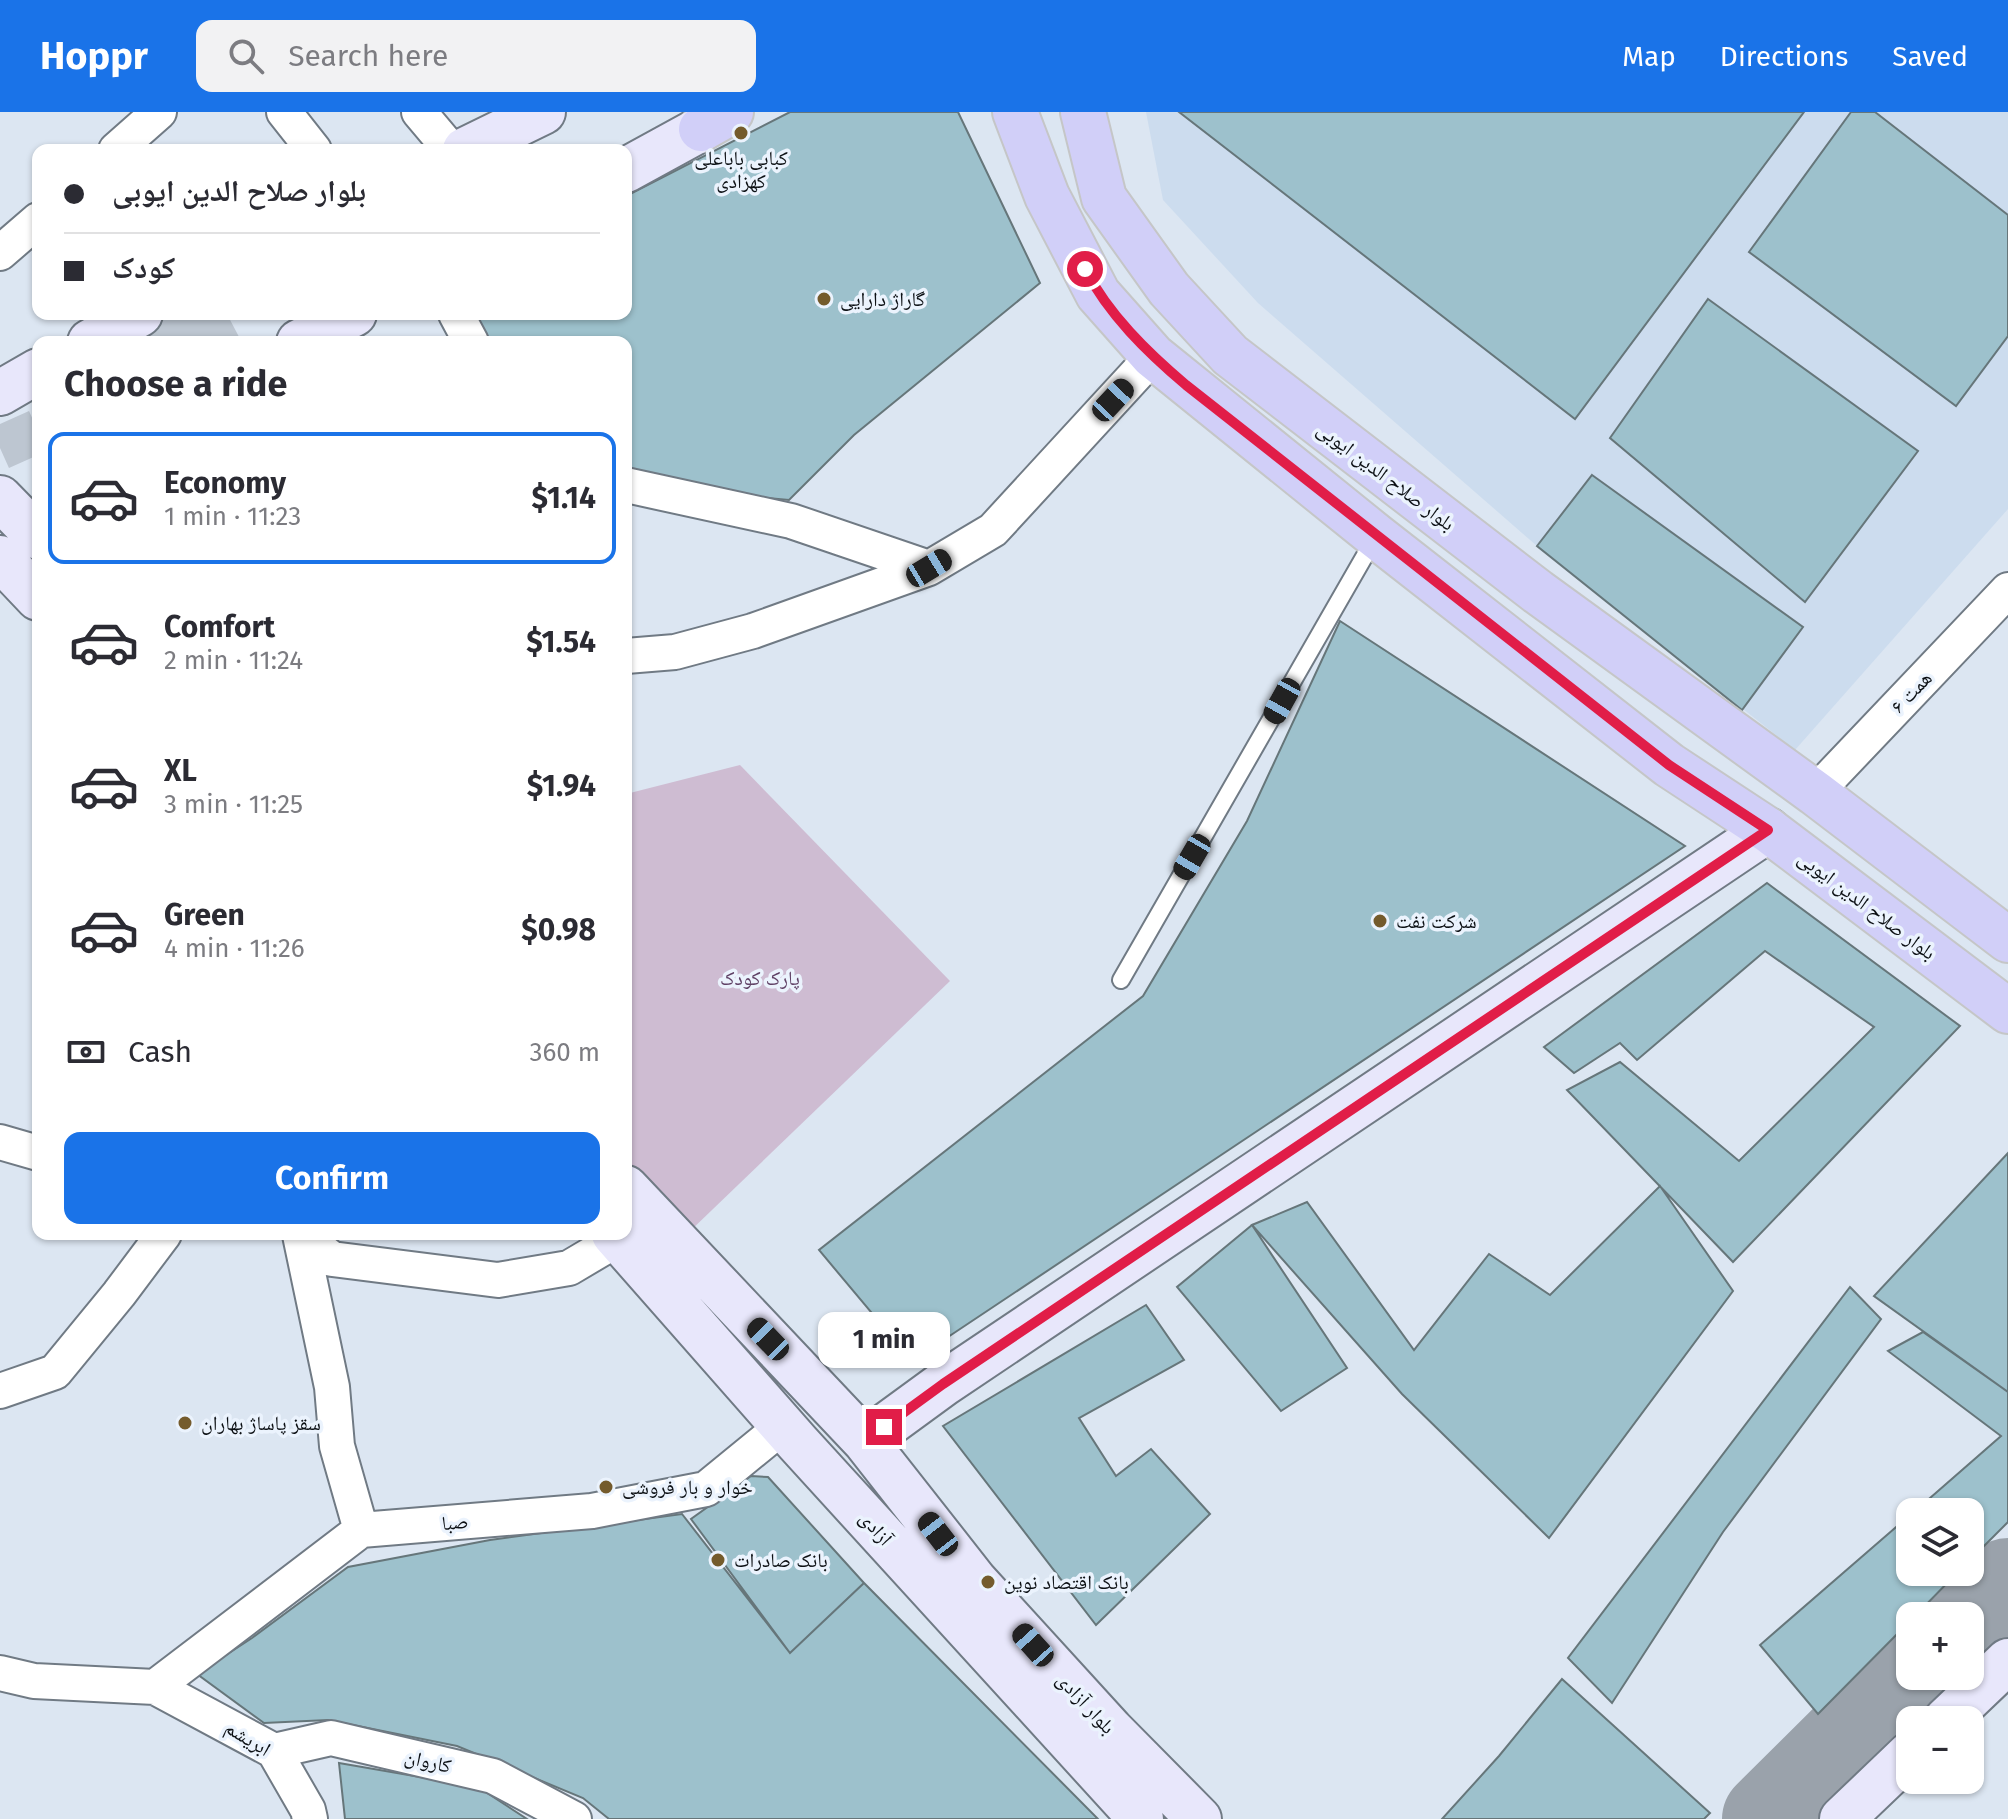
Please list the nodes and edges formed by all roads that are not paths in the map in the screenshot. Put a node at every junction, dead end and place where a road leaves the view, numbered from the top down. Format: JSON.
{"nodes":[{"id":1,"x":159,"y":112,"type":"edge"},
{"id":2,"x":284,"y":112,"type":"edge"},
{"id":3,"x":419,"y":112,"type":"edge"},
{"id":4,"x":543,"y":112,"type":"edge"},
{"id":5,"x":1015,"y":112,"type":"edge"},
{"id":6,"x":1083,"y":112,"type":"edge"},
{"id":7,"x":716,"y":120,"type":"edge"},
{"id":8,"x":123,"y":144,"type":"edge"},
{"id":9,"x":309,"y":144,"type":"edge"},
{"id":10,"x":446,"y":144,"type":"edge"},
{"id":11,"x":477,"y":144,"type":"edge"},
{"id":12,"x":632,"y":167,"type":"edge"},
{"id":13,"x":32,"y":225,"type":"edge"},
{"id":14,"x":0,"y":253,"type":"edge"},
{"id":15,"x":129,"y":320,"type":"edge"},
{"id":16,"x":342,"y":320,"type":"edge"},
{"id":17,"x":101,"y":336,"type":"edge"},
{"id":18,"x":311,"y":336,"type":"edge"},
{"id":19,"x":1153,"y":356,"type":"junction"},
{"id":20,"x":32,"y":374,"type":"edge"},
{"id":21,"x":0,"y":393,"type":"edge"},
{"id":22,"x":632,"y":486,"type":"edge"},
{"id":23,"x":0,"y":498,"type":"edge"},
{"id":24,"x":1376,"y":536,"type":"junction"},
{"id":25,"x":10,"y":558,"type":"edge"},
{"id":26,"x":929,"y":568,"type":"junction"},
{"id":27,"x":32,"y":589,"type":"edge"},
{"id":28,"x":2008,"y":590,"type":"edge"},
{"id":29,"x":632,"y":656,"type":"edge"},
{"id":30,"x":1815,"y":793,"type":"junction"},
{"id":31,"x":1768,"y":830,"type":"junction"},
{"id":32,"x":2008,"y":940,"type":"edge"},
{"id":33,"x":1121,"y":980,"type":"dead end"},
{"id":34,"x":2008,"y":1011,"type":"edge"},
{"id":35,"x":0,"y":1142,"type":"edge"},
{"id":36,"x":32,"y":1151,"type":"edge"},
{"id":37,"x":632,"y":1194,"type":"edge"},
{"id":38,"x":160,"y":1240,"type":"edge"},
{"id":39,"x":301,"y":1240,"type":"edge"},
{"id":40,"x":308,"y":1240,"type":"edge"},
{"id":41,"x":610,"y":1240,"type":"edge"},
{"id":42,"x":620,"y":1240,"type":"edge"},
{"id":43,"x":0,"y":1391,"type":"edge"},
{"id":44,"x":783,"y":1426,"type":"junction"},
{"id":45,"x":865,"y":1441,"type":"junction"},
{"id":46,"x":361,"y":1530,"type":"junction"},
{"id":47,"x":2008,"y":1661,"type":"edge"},
{"id":48,"x":0,"y":1673,"type":"edge"},
{"id":49,"x":155,"y":1687,"type":"junction"},
{"id":50,"x":1961,"y":1706,"type":"edge"},
{"id":51,"x":274,"y":1751,"type":"junction"},
{"id":52,"x":1896,"y":1767,"type":"edge"},
{"id":53,"x":310,"y":1819,"type":"edge"},
{"id":54,"x":574,"y":1819,"type":"edge"},
{"id":55,"x":1141,"y":1819,"type":"edge"},
{"id":56,"x":1199,"y":1819,"type":"edge"},
{"id":57,"x":1842,"y":1819,"type":"edge"}],
"edges":[{"from":1,"to":8,"type":"street"},
{"from":2,"to":9,"type":"street"},
{"from":3,"to":10,"type":"street"},
{"from":4,"to":11,"type":"main road"},
{"from":5,"to":19,"type":"main road","name":"بلوار صلاح الدین ایوبی"},
{"from":6,"to":30,"type":"main road","name":"بلوار صلاح الدین ایوبی"},
{"from":7,"to":12,"type":"main road"},
{"from":13,"to":14,"type":"street"},
{"from":15,"to":17,"type":"main road"},
{"from":16,"to":18,"type":"main road"},
{"from":19,"to":24,"type":"main road","name":"بلوار صلاح الدین ایوبی"},
{"from":19,"to":26,"type":"street"},
{"from":20,"to":21,"type":"main road"},
{"from":22,"to":26,"type":"street"},
{"from":23,"to":25,"type":"main road"},
{"from":24,"to":31,"type":"main road","name":"بلوار صلاح الدین ایوبی"},
{"from":24,"to":33,"type":"lane"},
{"from":25,"to":27,"type":"main road"},
{"from":26,"to":29,"type":"street"},
{"from":28,"to":30,"type":"street","name":"همت ۶"},
{"from":30,"to":32,"type":"main road","name":"بلوار صلاح الدین ایوبی"},
{"from":31,"to":34,"type":"main road","name":"بلوار صلاح الدین ایوبی"},
{"from":31,"to":45,"type":"main road"},
{"from":35,"to":36,"type":"street"},
{"from":37,"to":45,"type":"main road","name":"بلوار آزادی"},
{"from":38,"to":43,"type":"street"},
{"from":39,"to":46,"type":"street"},
{"from":40,"to":41,"type":"street"},
{"from":42,"to":44,"type":"main road","name":"آزادی"},
{"from":44,"to":46,"type":"street","name":"صبا"},
{"from":44,"to":55,"type":"main road","name":"آزادی"},
{"from":45,"to":56,"type":"main road","name":"بلوار آزادی"},
{"from":46,"to":49,"type":"street"},
{"from":47,"to":50,"type":"main road"},
{"from":48,"to":49,"type":"street"},
{"from":49,"to":51,"type":"street","name":"ابریشم"},
{"from":51,"to":53,"type":"street","name":"ابریشم"},
{"from":51,"to":54,"type":"street","name":"کاروان"},
{"from":52,"to":57,"type":"main road"}]}
